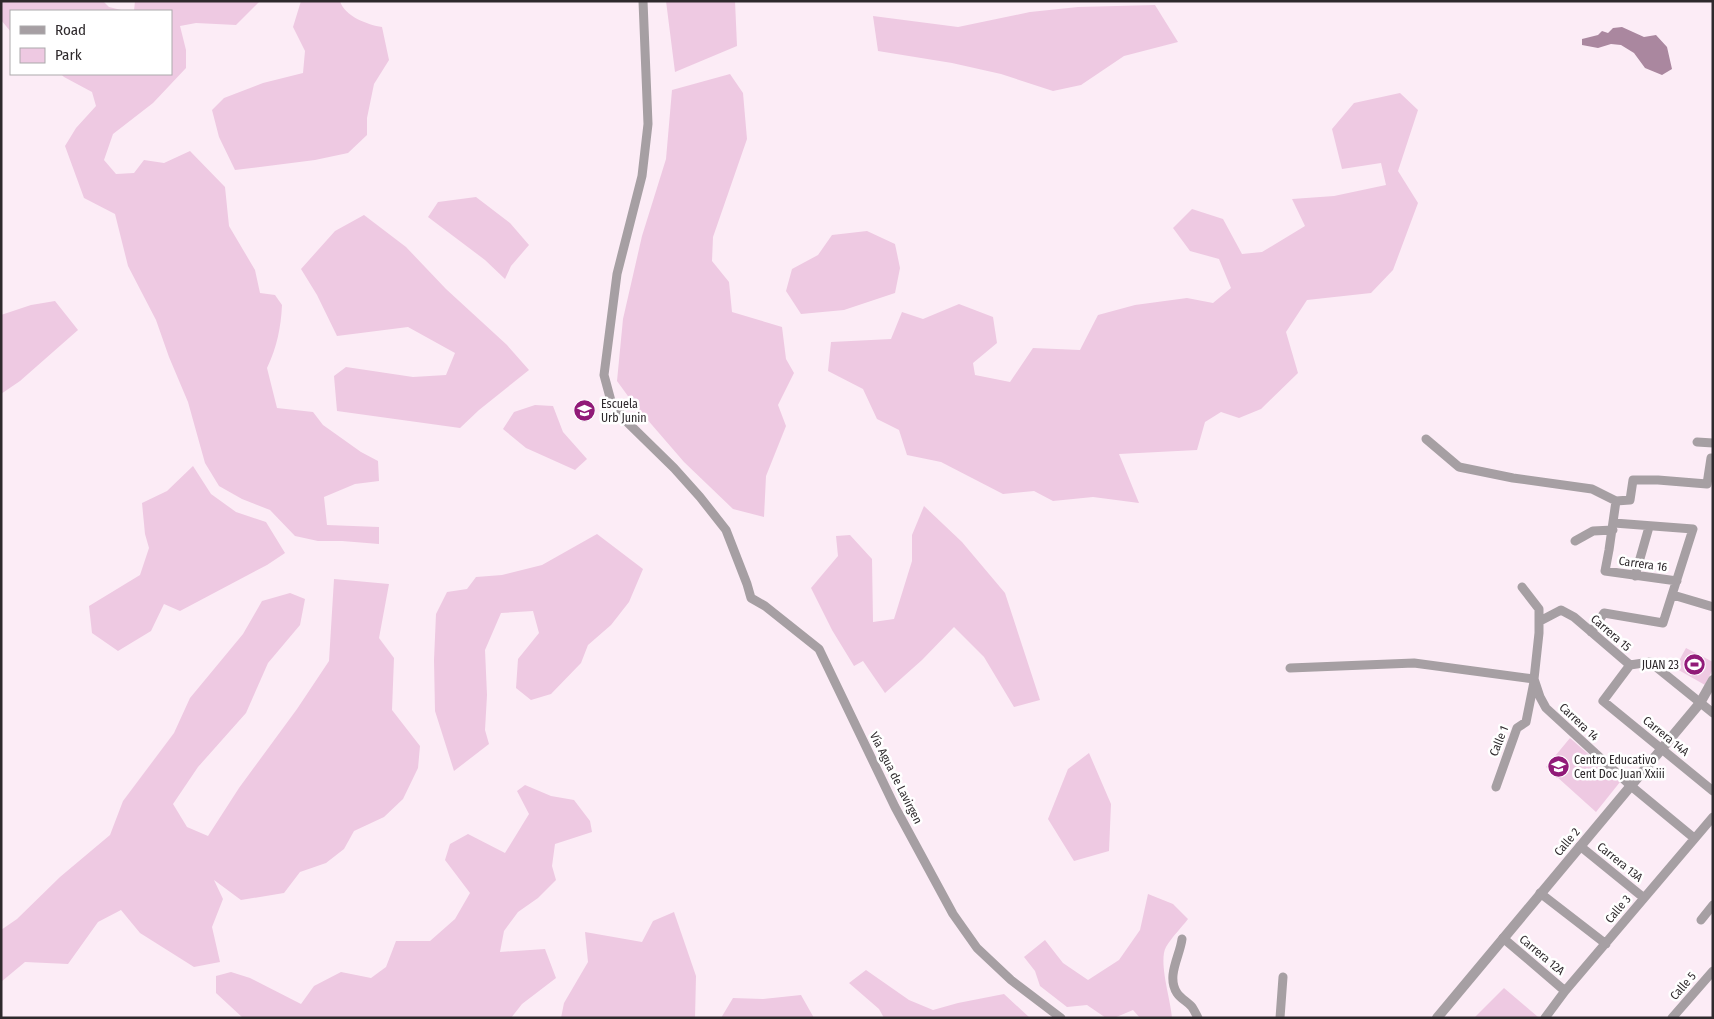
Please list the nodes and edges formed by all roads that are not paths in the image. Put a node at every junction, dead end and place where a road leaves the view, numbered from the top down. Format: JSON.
{"nodes":[{"id":1,"x":643,"y":1,"type":"edge"},
{"id":2,"x":1426,"y":440,"type":"dead end"},
{"id":3,"x":1696,"y":442,"type":"dead end"},
{"id":4,"x":1713,"y":443,"type":"edge"},
{"id":5,"x":1713,"y":458,"type":"edge"},
{"id":6,"x":1616,"y":501,"type":"junction"},
{"id":7,"x":1613,"y":526,"type":"junction"},
{"id":8,"x":1649,"y":527,"type":"junction"},
{"id":9,"x":1575,"y":541,"type":"dead end"},
{"id":10,"x":1635,"y":576,"type":"junction"},
{"id":11,"x":1677,"y":581,"type":"junction"},
{"id":12,"x":1522,"y":587,"type":"dead end"},
{"id":13,"x":1673,"y":595,"type":"junction"},
{"id":14,"x":1713,"y":607,"type":"edge"},
{"id":15,"x":1540,"y":620,"type":"junction"},
{"id":16,"x":1591,"y":632,"type":"junction"},
{"id":17,"x":1630,"y":665,"type":"junction"},
{"id":18,"x":1290,"y":668,"type":"dead end"},
{"id":19,"x":1534,"y":679,"type":"junction"},
{"id":20,"x":1713,"y":680,"type":"edge"},
{"id":21,"x":1700,"y":702,"type":"junction"},
{"id":22,"x":1713,"y":713,"type":"edge"},
{"id":23,"x":1662,"y":749,"type":"junction"},
{"id":24,"x":1631,"y":786,"type":"junction"},
{"id":25,"x":1496,"y":787,"type":"dead end"},
{"id":26,"x":1713,"y":791,"type":"edge"},
{"id":27,"x":1713,"y":817,"type":"edge"},
{"id":28,"x":1694,"y":838,"type":"junction"},
{"id":29,"x":1580,"y":846,"type":"junction"},
{"id":30,"x":1540,"y":893,"type":"junction"},
{"id":31,"x":1644,"y":898,"type":"junction"},
{"id":32,"x":1713,"y":905,"type":"edge"},
{"id":33,"x":1701,"y":920,"type":"dead end"},
{"id":34,"x":1503,"y":938,"type":"junction"},
{"id":35,"x":1182,"y":939,"type":"dead end"},
{"id":36,"x":1606,"y":944,"type":"junction"},
{"id":37,"x":1713,"y":971,"type":"edge"},
{"id":38,"x":1282,"y":978,"type":"dead end"},
{"id":39,"x":1705,"y":980,"type":"junction"},
{"id":40,"x":1713,"y":988,"type":"edge"},
{"id":41,"x":1566,"y":991,"type":"junction"},
{"id":42,"x":1060,"y":1018,"type":"edge"},
{"id":43,"x":1198,"y":1018,"type":"edge"},
{"id":44,"x":1280,"y":1018,"type":"edge"},
{"id":45,"x":1437,"y":1018,"type":"edge"},
{"id":46,"x":1545,"y":1018,"type":"edge"},
{"id":47,"x":1672,"y":1018,"type":"edge"}],
"edges":[{"from":1,"to":42,"type":"street","name":"Vía Agua de Lavirgen"},
{"from":2,"to":6,"type":"street"},
{"from":3,"to":4,"type":"street"},
{"from":5,"to":6,"type":"street"},
{"from":6,"to":7,"type":"street"},
{"from":7,"to":8,"type":"street"},
{"from":7,"to":9,"type":"street"},
{"from":7,"to":10,"type":"street","name":"Carrera 16"},
{"from":8,"to":10,"type":"street"},
{"from":8,"to":11,"type":"street"},
{"from":10,"to":11,"type":"street","name":"Carrera 16"},
{"from":11,"to":13,"type":"street"},
{"from":12,"to":15,"type":"street","name":"Carrera 14"},
{"from":13,"to":14,"type":"street"},
{"from":13,"to":16,"type":"street"},
{"from":15,"to":16,"type":"street","name":"Carrera 15"},
{"from":15,"to":19,"type":"street","name":"Carrera 14"},
{"from":16,"to":17,"type":"street","name":"Carrera 15"},
{"from":17,"to":21,"type":"street","name":"Carrera 15"},
{"from":17,"to":23,"type":"street","name":"Carrera 14A"},
{"from":18,"to":19,"type":"street"},
{"from":19,"to":24,"type":"street","name":"Carrera 14"},
{"from":19,"to":25,"type":"street","name":"Calle 1"},
{"from":20,"to":21,"type":"street","name":"Calle 2"},
{"from":21,"to":22,"type":"street","name":"Carrera 15"},
{"from":21,"to":23,"type":"street","name":"Calle 2"},
{"from":23,"to":24,"type":"street","name":"Calle 2"},
{"from":23,"to":26,"type":"street","name":"Carrera 14A"},
{"from":24,"to":28,"type":"street","name":"Carrera 14"},
{"from":24,"to":29,"type":"street","name":"Calle 2"},
{"from":27,"to":28,"type":"street","name":"Calle 3"},
{"from":28,"to":31,"type":"street","name":"Calle 3"},
{"from":29,"to":30,"type":"street","name":"Calle 2"},
{"from":29,"to":31,"type":"street","name":"Carrera 13A"},
{"from":30,"to":34,"type":"street","name":"Calle 2"},
{"from":30,"to":36,"type":"street"},
{"from":31,"to":36,"type":"street","name":"Calle 3"},
{"from":32,"to":33,"type":"street"},
{"from":34,"to":41,"type":"street","name":"Carrera 12A"},
{"from":34,"to":45,"type":"street","name":"Calle 2"},
{"from":35,"to":43,"type":"street"},
{"from":36,"to":41,"type":"street","name":"Calle 3"},
{"from":37,"to":39,"type":"street","name":"Calle 5"},
{"from":38,"to":44,"type":"street"},
{"from":39,"to":40,"type":"street"},
{"from":39,"to":47,"type":"street","name":"Calle 5"},
{"from":41,"to":46,"type":"street","name":"Calle 3"}]}
